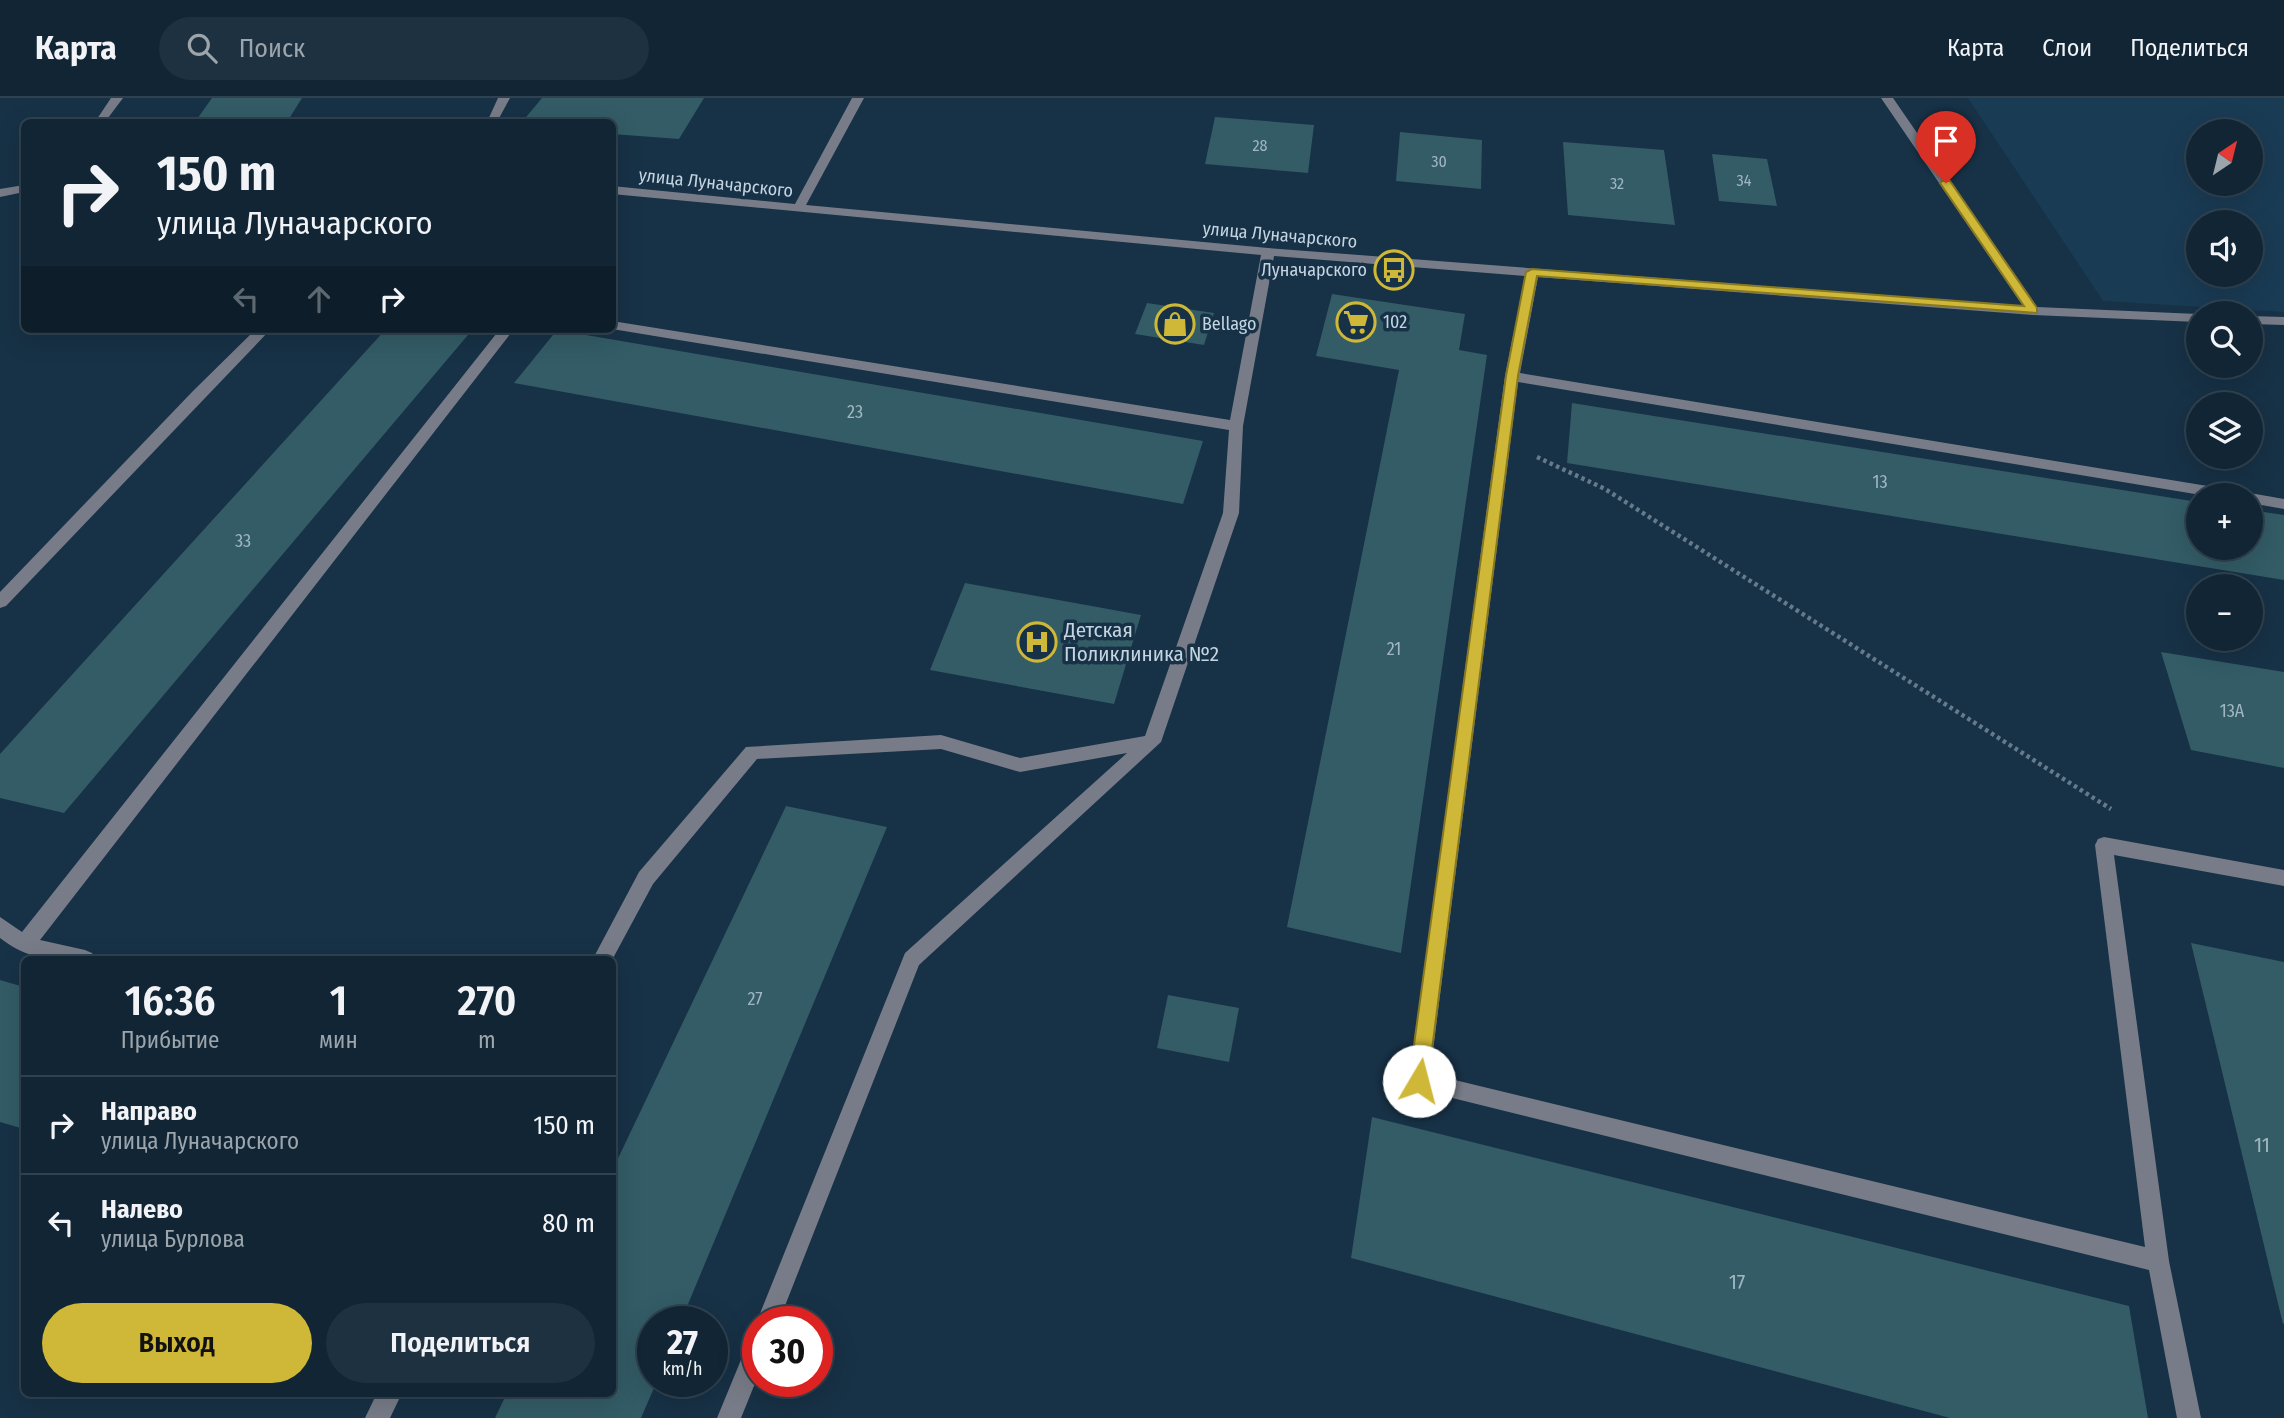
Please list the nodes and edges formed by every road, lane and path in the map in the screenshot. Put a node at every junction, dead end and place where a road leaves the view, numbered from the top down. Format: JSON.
{"nodes":[{"id":1,"x":117,"y":98,"type":"edge"},
{"id":2,"x":503,"y":98,"type":"edge"},
{"id":3,"x":858,"y":98,"type":"edge"},
{"id":4,"x":1887,"y":98,"type":"edge"},
{"id":5,"x":102,"y":119,"type":"edge"},
{"id":6,"x":493,"y":119,"type":"edge"},
{"id":7,"x":21,"y":190,"type":"edge"},
{"id":8,"x":616,"y":190,"type":"edge"},
{"id":9,"x":0,"y":193,"type":"edge"},
{"id":10,"x":798,"y":209,"type":"junction"},
{"id":11,"x":1268,"y":252,"type":"junction"},
{"id":12,"x":1532,"y":272,"type":"junction"},
{"id":13,"x":2033,"y":311,"type":"junction"},
{"id":14,"x":2186,"y":317,"type":"edge"},
{"id":15,"x":2263,"y":320,"type":"edge"},
{"id":16,"x":2284,"y":321,"type":"edge"},
{"id":17,"x":616,"y":326,"type":"edge"},
{"id":18,"x":260,"y":333,"type":"edge"},
{"id":19,"x":504,"y":333,"type":"edge"},
{"id":20,"x":1512,"y":376,"type":"junction"},
{"id":21,"x":1236,"y":426,"type":"junction"},
{"id":22,"x":1503,"y":441,"type":"junction"},
{"id":23,"x":2186,"y":487,"type":"edge"},
{"id":24,"x":2263,"y":500,"type":"edge"},
{"id":25,"x":2284,"y":504,"type":"edge"},
{"id":26,"x":0,"y":602,"type":"edge"},
{"id":27,"x":1152,"y":743,"type":"junction"},
{"id":28,"x":2112,"y":809,"type":"dead end"},
{"id":29,"x":2284,"y":878,"type":"edge"},
{"id":30,"x":0,"y":926,"type":"edge"},
{"id":31,"x":24,"y":945,"type":"junction"},
{"id":32,"x":72,"y":956,"type":"edge"},
{"id":33,"x":605,"y":956,"type":"edge"},
{"id":34,"x":2158,"y":1261,"type":"junction"},
{"id":35,"x":774,"y":1306,"type":"edge"},
{"id":36,"x":742,"y":1386,"type":"edge"},
{"id":37,"x":388,"y":1397,"type":"edge"},
{"id":38,"x":377,"y":1418,"type":"edge"},
{"id":39,"x":729,"y":1418,"type":"edge"},
{"id":40,"x":2189,"y":1418,"type":"edge"}],
"edges":[{"from":1,"to":5,"type":"street"},
{"from":2,"to":6,"type":"street"},
{"from":3,"to":10,"type":"street"},
{"from":4,"to":13,"type":"street"},
{"from":7,"to":9,"type":"street"},
{"from":8,"to":10,"type":"street","name":"улица Луначарского"},
{"from":10,"to":11,"type":"street","name":"улица Луначарского"},
{"from":11,"to":12,"type":"street","name":"улица Луначарского"},
{"from":11,"to":21,"type":"street"},
{"from":12,"to":13,"type":"street","name":"улица Луначарского"},
{"from":12,"to":20,"type":"street"},
{"from":13,"to":14,"type":"street","name":"улица Луначарского"},
{"from":15,"to":16,"type":"street"},
{"from":17,"to":21,"type":"street"},
{"from":18,"to":26,"type":"street"},
{"from":19,"to":31,"type":"street"},
{"from":20,"to":22,"type":"street"},
{"from":20,"to":23,"type":"street"},
{"from":21,"to":27,"type":"street"},
{"from":22,"to":28,"type":"path"},
{"from":22,"to":34,"type":"street"},
{"from":24,"to":25,"type":"street"},
{"from":27,"to":33,"type":"street"},
{"from":27,"to":35,"type":"street"},
{"from":29,"to":34,"type":"street"},
{"from":30,"to":31,"type":"street"},
{"from":31,"to":32,"type":"street"},
{"from":34,"to":40,"type":"street"},
{"from":36,"to":39,"type":"street"},
{"from":37,"to":38,"type":"street"}]}
